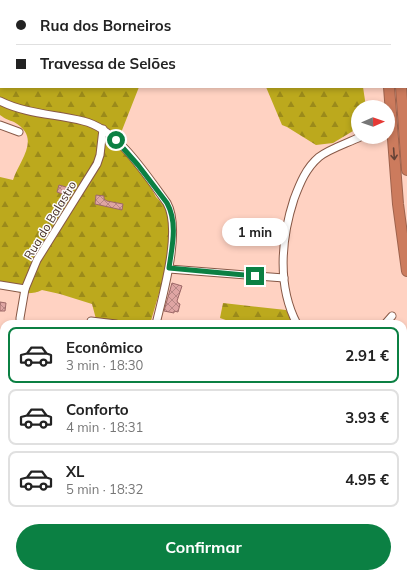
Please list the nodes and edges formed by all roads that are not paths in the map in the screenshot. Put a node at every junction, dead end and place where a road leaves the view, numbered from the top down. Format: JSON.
{"nodes":[{"id":1,"x":389,"y":88,"type":"edge"},
{"id":2,"x":401,"y":88,"type":"edge"},
{"id":3,"x":0,"y":101,"type":"edge"},
{"id":4,"x":0,"y":125,"type":"edge"},
{"id":5,"x":103,"y":129,"type":"junction"},
{"id":6,"x":19,"y":132,"type":"dead end"},
{"id":7,"x":351,"y":141,"type":"edge"},
{"id":8,"x":407,"y":170,"type":"edge"},
{"id":9,"x":169,"y":268,"type":"junction"},
{"id":10,"x":407,"y":271,"type":"edge"},
{"id":11,"x":284,"y":278,"type":"junction"},
{"id":12,"x":0,"y":285,"type":"edge"},
{"id":13,"x":25,"y":289,"type":"junction"},
{"id":14,"x":392,"y":316,"type":"dead end"},
{"id":15,"x":20,"y":320,"type":"edge"},
{"id":16,"x":157,"y":320,"type":"edge"},
{"id":17,"x":295,"y":320,"type":"edge"},
{"id":18,"x":388,"y":320,"type":"edge"}],
"edges":[{"from":1,"to":10,"type":"highway","one_way":true},
{"from":2,"to":8,"type":"highway"},
{"from":3,"to":5,"type":"street"},
{"from":4,"to":6,"type":"street"},
{"from":5,"to":9,"type":"street"},
{"from":5,"to":13,"type":"street","name":"Rua do Balastro"},
{"from":7,"to":11,"type":"street"},
{"from":9,"to":11,"type":"street"},
{"from":9,"to":16,"type":"street"},
{"from":11,"to":17,"type":"street"},
{"from":12,"to":13,"type":"street"},
{"from":13,"to":15,"type":"street","name":"Rua do Balastro"},
{"from":14,"to":18,"type":"street"}]}
